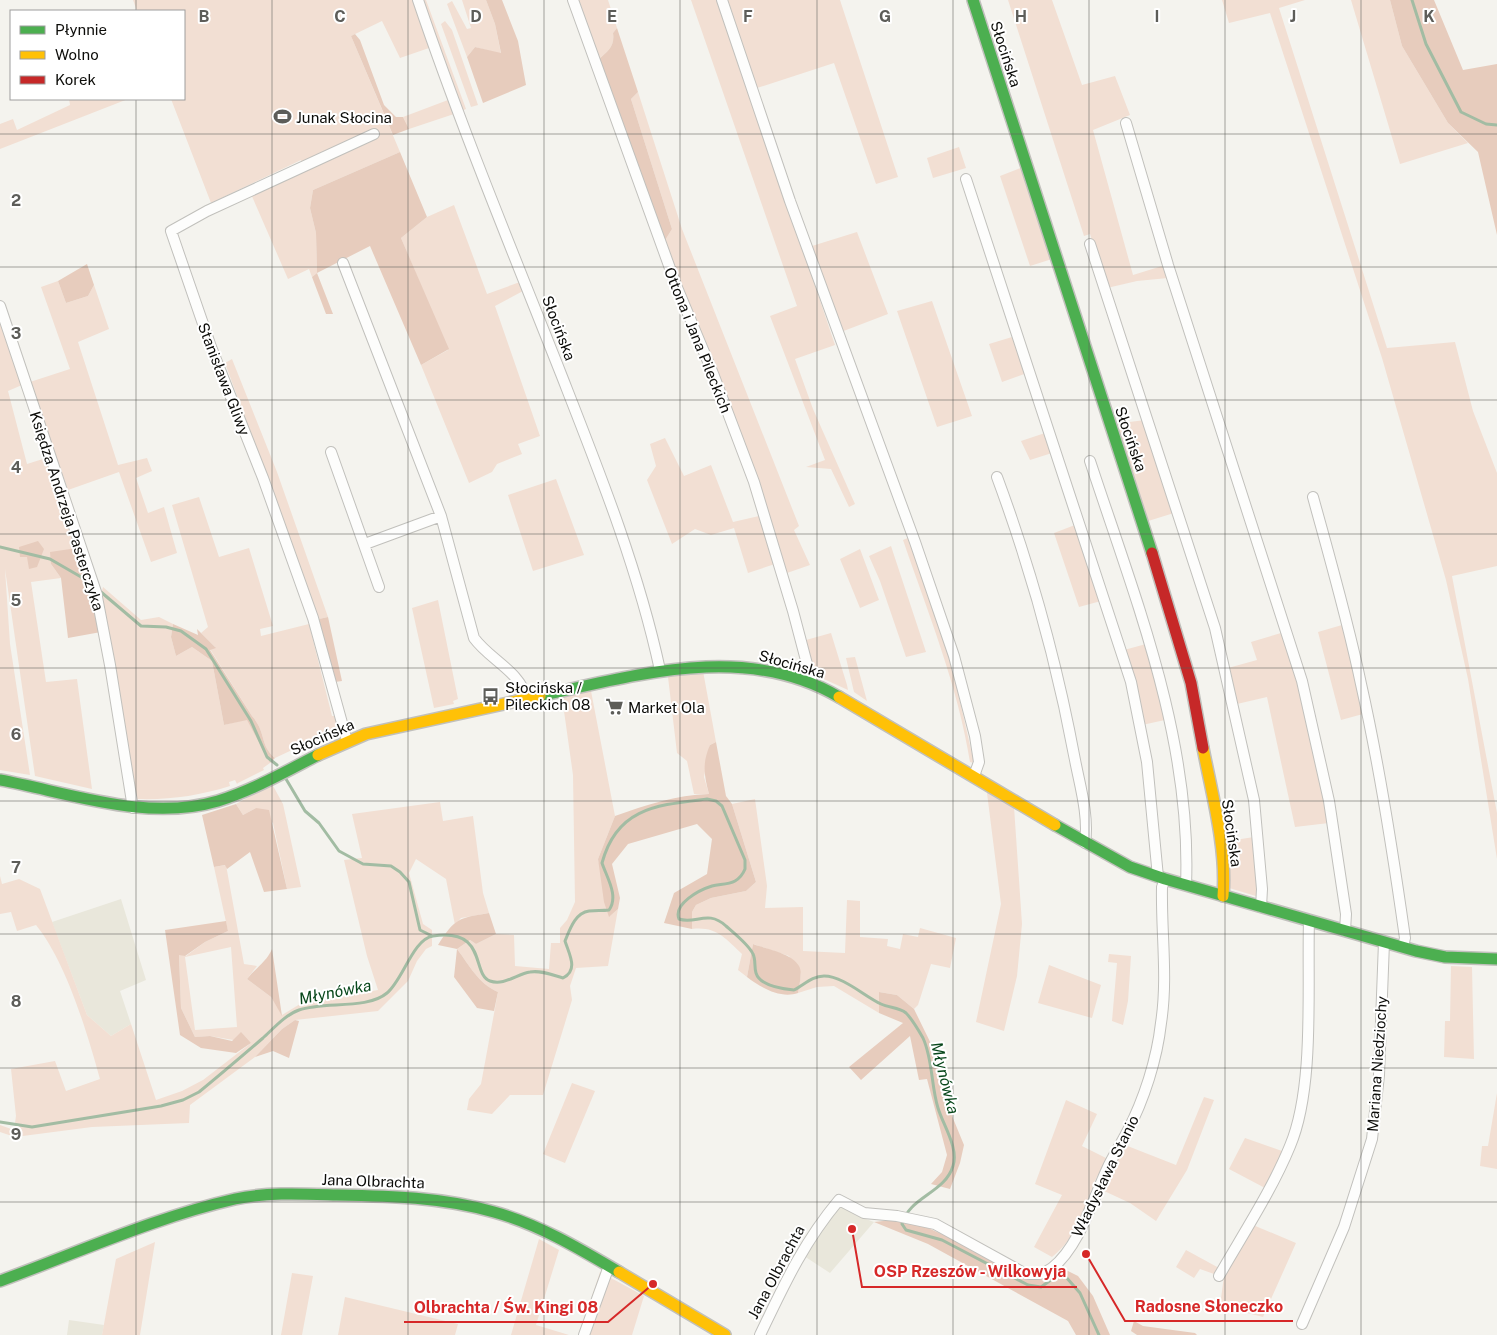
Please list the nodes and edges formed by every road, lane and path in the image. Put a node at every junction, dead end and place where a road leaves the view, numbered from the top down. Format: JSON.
{"nodes":[{"id":1,"x":418,"y":0,"type":"edge"},
{"id":2,"x":573,"y":0,"type":"edge"},
{"id":3,"x":722,"y":0,"type":"edge"},
{"id":4,"x":973,"y":0,"type":"edge"},
{"id":5,"x":1126,"y":123,"type":"dead end"},
{"id":6,"x":374,"y":134,"type":"dead end"},
{"id":7,"x":966,"y":179,"type":"dead end"},
{"id":8,"x":1090,"y":244,"type":"dead end"},
{"id":9,"x":343,"y":263,"type":"dead end"},
{"id":10,"x":0,"y":306,"type":"edge"},
{"id":11,"x":331,"y":452,"type":"dead end"},
{"id":12,"x":1090,"y":461,"type":"dead end"},
{"id":13,"x":997,"y":477,"type":"dead end"},
{"id":14,"x":1313,"y":496,"type":"dead end"},
{"id":15,"x":440,"y":516,"type":"junction"},
{"id":16,"x":365,"y":544,"type":"junction"},
{"id":17,"x":379,"y":587,"type":"dead end"},
{"id":18,"x":660,"y":670,"type":"junction"},
{"id":19,"x":812,"y":683,"type":"junction"},
{"id":20,"x":527,"y":699,"type":"junction"},
{"id":21,"x":347,"y":740,"type":"junction"},
{"id":22,"x":974,"y":776,"type":"junction"},
{"id":23,"x":0,"y":780,"type":"edge"},
{"id":24,"x":133,"y":808,"type":"junction"},
{"id":25,"x":1085,"y":843,"type":"junction"},
{"id":26,"x":1161,"y":878,"type":"junction"},
{"id":27,"x":1186,"y":885,"type":"junction"},
{"id":28,"x":1223,"y":896,"type":"junction"},
{"id":29,"x":1261,"y":907,"type":"junction"},
{"id":30,"x":1309,"y":920,"type":"junction"},
{"id":31,"x":1345,"y":931,"type":"junction"},
{"id":32,"x":1384,"y":942,"type":"junction"},
{"id":33,"x":1403,"y":947,"type":"junction"},
{"id":34,"x":1497,"y":959,"type":"edge"},
{"id":35,"x":839,"y":1200,"type":"joint"},
{"id":36,"x":609,"y":1266,"type":"junction"},
{"id":37,"x":1219,"y":1276,"type":"dead end"},
{"id":38,"x":0,"y":1281,"type":"edge"},
{"id":39,"x":1302,"y":1324,"type":"dead end"},
{"id":40,"x":584,"y":1335,"type":"edge"},
{"id":41,"x":725,"y":1335,"type":"edge"},
{"id":42,"x":760,"y":1335,"type":"edge"}],
"edges":[{"from":1,"to":18,"type":"street","name":"Słocińska"},
{"from":2,"to":19,"type":"street","name":"Ottona i Jana Pileckich"},
{"from":3,"to":22,"type":"street"},
{"from":4,"to":28,"type":"street","name":"Słocińska"},
{"from":5,"to":31,"type":"street"},
{"from":6,"to":21,"type":"street","name":"Stanisława Gliwy"},
{"from":7,"to":26,"type":"street","name":"Władysława Stanio"},
{"from":8,"to":29,"type":"street"},
{"from":9,"to":15,"type":"street"},
{"from":10,"to":24,"type":"street","name":"Księdza Andrzeja Pasterczyka"},
{"from":11,"to":16,"type":"street"},
{"from":12,"to":27,"type":"street"},
{"from":13,"to":25,"type":"street"},
{"from":14,"to":33,"type":"street"},
{"from":15,"to":16,"type":"street"},
{"from":15,"to":20,"type":"street"},
{"from":16,"to":17,"type":"street"},
{"from":18,"to":19,"type":"street","name":"Słocińska"},
{"from":18,"to":20,"type":"street","name":"Słocińska"},
{"from":19,"to":22,"type":"street","name":"Słocińska"},
{"from":20,"to":21,"type":"street","name":"Słocińska"},
{"from":21,"to":24,"type":"street","name":"Słocińska"},
{"from":22,"to":25,"type":"street","name":"Słocińska"},
{"from":23,"to":24,"type":"street","name":"Słocińska"},
{"from":25,"to":26,"type":"street","name":"Słocińska"},
{"from":26,"to":27,"type":"street","name":"Słocińska"},
{"from":26,"to":35,"type":"street","name":"Władysława Stanio"},
{"from":27,"to":28,"type":"street","name":"Słocińska"},
{"from":28,"to":29,"type":"street","name":"Słocińska"},
{"from":29,"to":30,"type":"street","name":"Słocińska"},
{"from":30,"to":31,"type":"street","name":"Słocińska"},
{"from":30,"to":37,"type":"street"},
{"from":31,"to":32,"type":"street","name":"Słocińska"},
{"from":32,"to":33,"type":"street","name":"Słocińska"},
{"from":32,"to":39,"type":"street","name":"Mariana Niedziochy"},
{"from":33,"to":34,"type":"street","name":"Słocińska"},
{"from":35,"to":42,"type":"street","name":"Jana Olbrachta"},
{"from":36,"to":38,"type":"street","name":"Jana Olbrachta"},
{"from":36,"to":40,"type":"street"},
{"from":36,"to":41,"type":"street","name":"Jana Olbrachta"}]}
